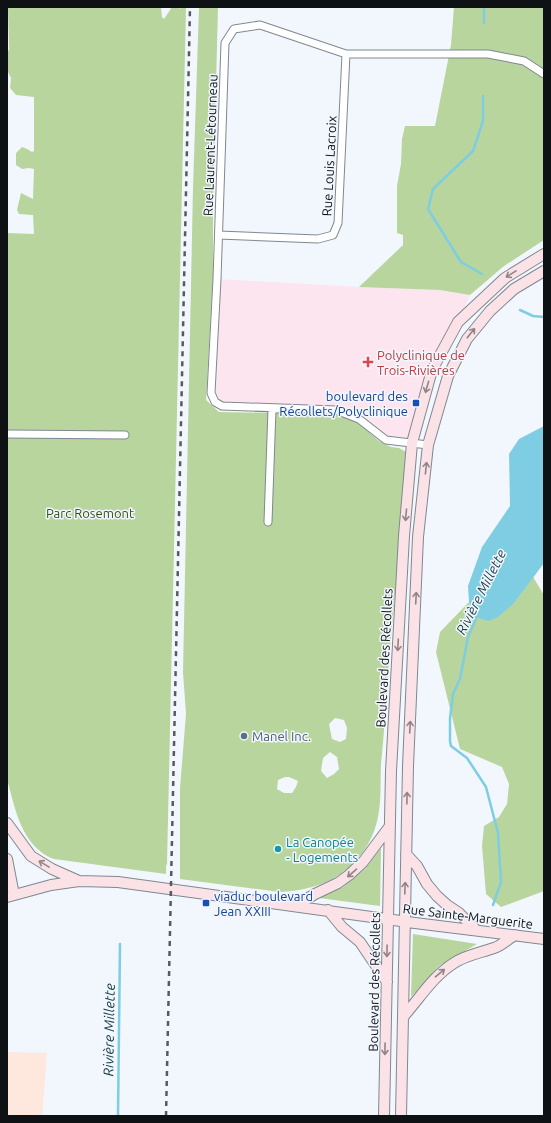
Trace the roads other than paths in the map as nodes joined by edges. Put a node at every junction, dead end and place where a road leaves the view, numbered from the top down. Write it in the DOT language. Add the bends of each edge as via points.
graph roads {
  1 [pos="346,54"];
  2 [pos="544,74"];
  3 [pos="218,235"];
  4 [pos="544,254"];
  5 [pos="544,271"];
  6 [pos="272,409"];
  7 [pos="7,434"];
  8 [pos="125,435"];
  9 [pos="412,443"];
  10 [pos="428,445"];
  11 [pos="268,522"];
  12 [pos="7,824"];
  13 [pos="390,826"];
  14 [pos="406,854"];
  15 [pos="7,859"];
  16 [pos="79,881"];
  17 [pos="11,896"];
  18 [pos="295,906"];
  19 [pos="328,910"];
  20 [pos="388,919"];
  21 [pos="404,921"];
  22 [pos="476,930"];
  23 [pos="515,935"];
  24 [pos="544,939"];
  25 [pos="387,982"];
  26 [pos="403,1016"];
  27 [pos="384,1116"];
  28 [pos="401,1116"];
  1 -- 2 [label="street, Rue Laurent-Létourneau" via="488,54 524,61"];
  1 -- 3 [label="street, Rue Louis Lacroix" via="338,223 332,235 318,239"];
  1 -- 3 [label="street, Rue Laurent-Létourneau" via="260,26 234,29 225,43"];
  3 -- 6 [label="street, Rue Laurent-Létourneau" via="210,393 215,402 222,406"];
  4 -- 9 [label="main road, Boulevard des Récollets, one-way" via="505,278 458,322 432,370"];
  10 -- 5 [label="main road, one-way" via="448,376 467,339 490,311 514,289"];
  6 -- 9 [label="street, Rue Laurent-Létourneau" via="336,410 359,419 386,440"];
  6 -- 11 [label="street"];
  7 -- 8 [label="street"];
  9 -- 10 [label="street"];
  9 -- 13 [label="main road, Boulevard des Récollets, one-way" via="404,536"];
  14 -- 10 [label="main road, one-way" via="418,537"];
  16 -- 12 [label="main road, one-way" via="31,856"];
  13 -- 18 [label="main road, one-way" via="366,859 349,876"];
  13 -- 20 [label="main road, Boulevard des Récollets"];
  21 -- 14 [label="main road, one-way"];
  14 -- 22 [label="main road" via="437,896"];
  15 -- 17 [label="main road"];
  16 -- 17 [label="main road, Rue Sainte-Marguerite" via="51,885"];
  16 -- 18 [label="main road, Rue Sainte-Marguerite" via="137,883"];
  18 -- 19 [label="main road, Rue Sainte-Marguerite"];
  19 -- 20 [label="main road, Rue Sainte-Marguerite"];
  19 -- 25 [label="main road" via="363,946"];
  20 -- 21 [label="main road, Rue Sainte-Marguerite"];
  20 -- 25 [label="main road, Boulevard des Récollets, one-way"];
  21 -- 22 [label="main road, Rue Sainte-Marguerite"];
  21 -- 26 [label="main road"];
  22 -- 23 [label="main road, Rue Sainte-Marguerite"];
  23 -- 24 [label="main road, Rue Sainte-Marguerite"];
  26 -- 23 [label="main road, one-way" via="430,982 444,970 467,956 495,948"];
  25 -- 27 [label="main road, Boulevard des Récollets, one-way"];
  26 -- 28 [label="main road"];
}
